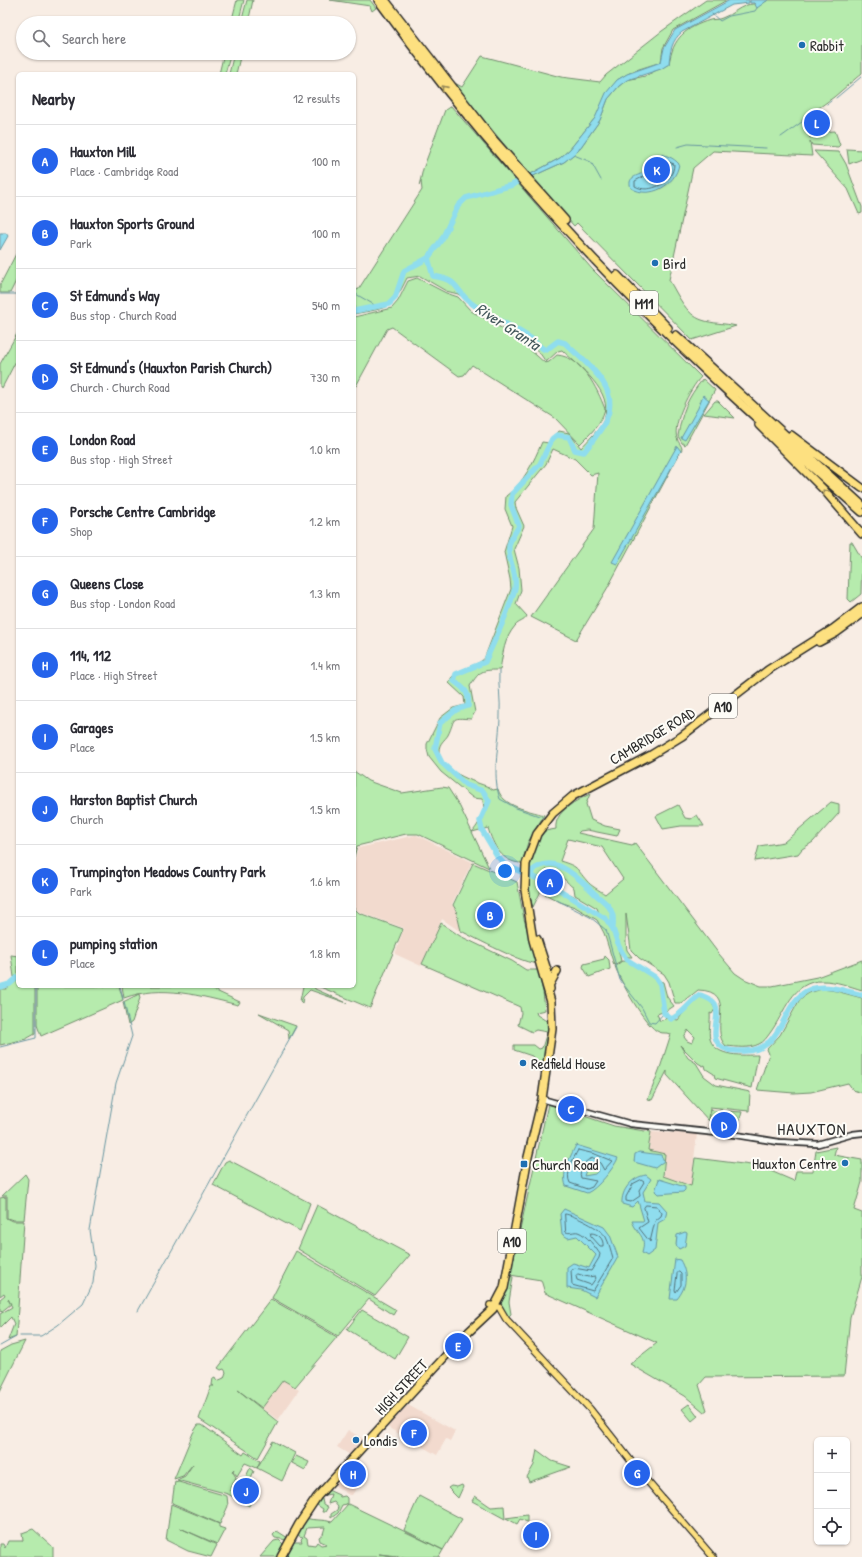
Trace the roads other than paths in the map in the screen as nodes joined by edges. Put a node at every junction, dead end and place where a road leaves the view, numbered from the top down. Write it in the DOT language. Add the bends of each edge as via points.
graph roads {
  1 [pos="378,0"];
  2 [pos="385,0"];
  3 [pos="516,170"];
  4 [pos="531,187"];
  5 [pos="739,401"];
  6 [pos="760,413"];
  7 [pos="862,488"];
  8 [pos="862,505"];
  9 [pos="862,512"];
  10 [pos="862,534"];
  11 [pos="862,607"];
  12 [pos="862,614"];
  13 [pos="809,645"];
  14 [pos="532,932"];
  15 [pos="557,971"];
  16 [pos="550,984"];
  17 [pos="549,993"];
  18 [pos="542,1099"];
  19 [pos="862,1133"];
  20 [pos="493,1306"];
  21 [pos="281,1557"];
  22 [pos="714,1557"];
  3 -- 1 [label="highway, M11, one-way" via="428,67"];
  2 -- 3 [label="highway, M11"];
  3 -- 4 [label="highway, M11"];
  4 -- 5 [label="highway, M11" via="634,300"];
  4 -- 6 [label="highway, M11" via="677,337"];
  5 -- 9 [label="highway, M11"];
  10 -- 5 [label="highway, M11, one-way" via="824,490 746,412"];
  6 -- 7 [label="highway, M11"];
  6 -- 8 [label="highway, M11"];
  11 -- 13 [label="highway, CAMBRIDGE ROAD / A10"];
  12 -- 13 [label="highway, CAMBRIDGE ROAD / A10" via="836,633"];
  13 -- 14 [label="highway, CAMBRIDGE ROAD / A10" via="768,670 682,736 566,801 553,813 541,828 526,864 526,899"];
  14 -- 16 [label="highway, A10" via="541,950"];
  14 -- 17 [label="highway, A10"];
  15 -- 16 [label="highway"];
  16 -- 17 [label="highway, A10"];
  17 -- 18 [label="highway, A10" via="552,1029"];
  18 -- 19 [label="street" via="631,1124 779,1142 818,1144"];
  18 -- 20 [label="highway, A10" via="506,1274"];
  20 -- 21 [label="highway, HIGH STREET / A10" via="317,1497"];
  20 -- 22 [label="main road" via="563,1378"];
}
